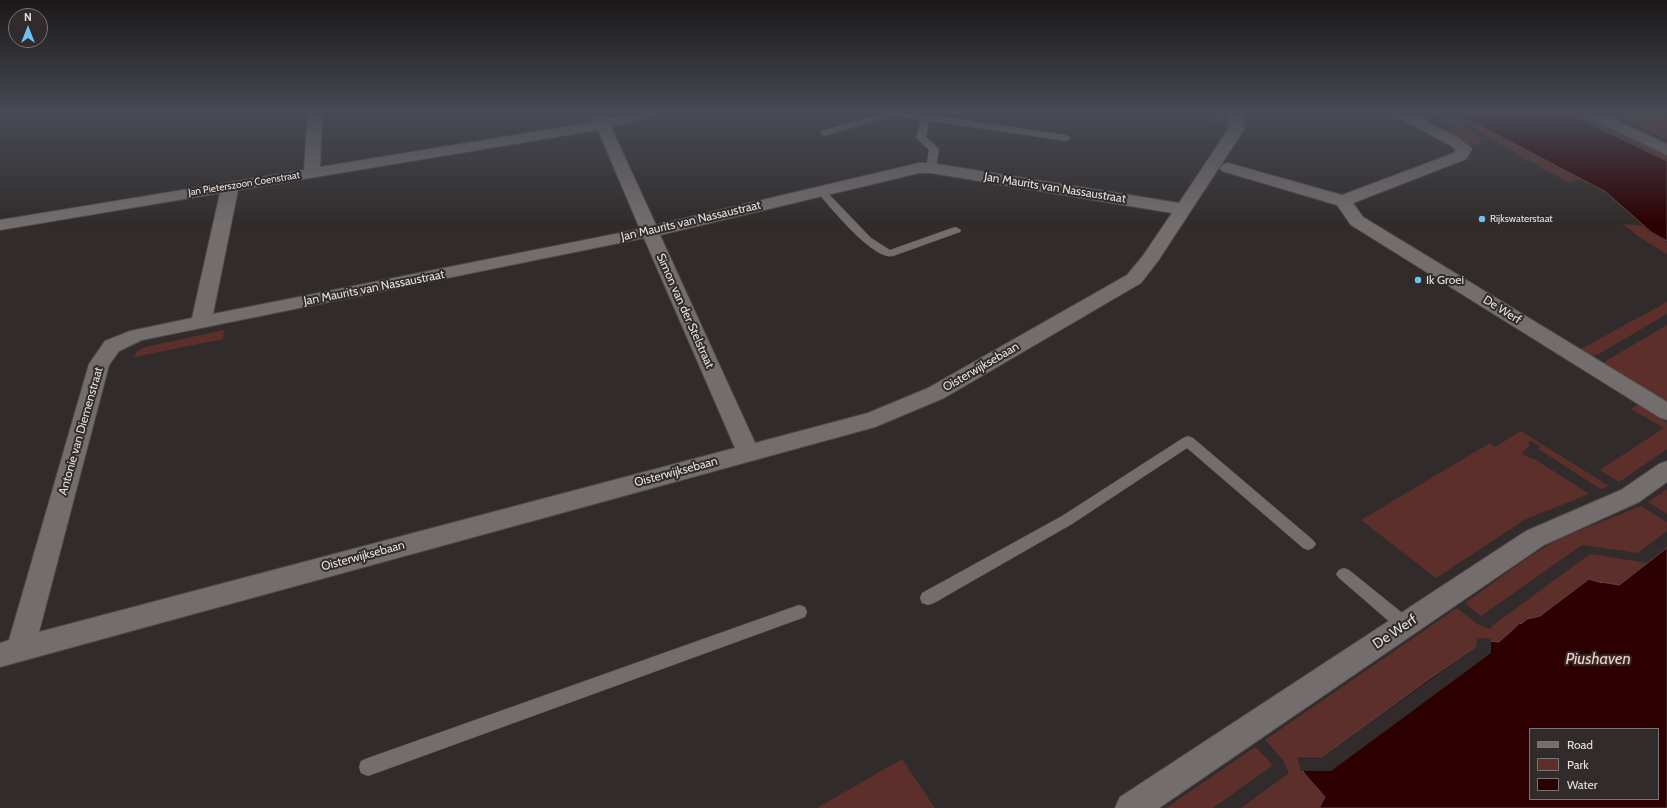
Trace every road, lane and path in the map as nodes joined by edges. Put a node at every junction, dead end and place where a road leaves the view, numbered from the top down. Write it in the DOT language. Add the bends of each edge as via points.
graph roads {
  1 [pos="313,150"];
  2 [pos="434,150"];
  3 [pos="614,150"];
  4 [pos="934,150"];
  5 [pos="1222,150"];
  6 [pos="1464,150"];
  7 [pos="931,168"];
  8 [pos="1228,168"];
  9 [pos="312,173"];
  10 [pos="230,187"];
  11 [pos="821,190"];
  12 [pos="1343,201"];
  13 [pos="1182,209"];
  14 [pos="0,225"];
  15 [pos="956,230"];
  16 [pos="650,232"];
  17 [pos="201,323"];
  18 [pos="1667,412"];
  19 [pos="748,452"];
  20 [pos="1667,470"];
  21 [pos="1308,544"];
  22 [pos="1344,574"];
  23 [pos="928,598"];
  24 [pos="799,612"];
  25 [pos="1404,625"];
  26 [pos="10,652"];
  27 [pos="368,767"];
  28 [pos="1131,808"];
  1 -- 9 [label="street"];
  2 -- 9 [label="street, Jan Pieterszoon Coenstraat"];
  3 -- 16 [label="street, Simon van der Stelstraat"];
  4 -- 7 [label="lane"];
  5 -- 13 [label="street, Oisterwijksebaan"];
  6 -- 12 [label="street" via="1460,156"];
  7 -- 11 [label="street, Jan Maurits van Nassaustraat" via="908,169"];
  7 -- 13 [label="street, Jan Maurits van Nassaustraat"];
  8 -- 12 [label="street"];
  9 -- 10 [label="street, Jan Pieterszoon Coenstraat"];
  10 -- 14 [label="street, Jan Pieterszoon Coenstraat"];
  10 -- 17 [label="street"];
  11 -- 15 [label="lane" via="867,240 889,254"];
  11 -- 16 [label="street, Jan Maurits van Nassaustraat"];
  12 -- 18 [label="street, De Werf" via="1357,221"];
  13 -- 19 [label="street, Oisterwijksebaan" via="1149,261 1134,279 936,393 875,419"];
  16 -- 17 [label="street, Jan Maurits van Nassaustraat"];
  16 -- 19 [label="street, Simon van der Stelstraat"];
  17 -- 26 [label="street, Antonie van Diemenstraat" via="137,335 112,346 99,364"];
  19 -- 26 [label="street, Oisterwijksebaan"];
  20 -- 25 [label="street, De Werf" via="1630,496 1535,538"];
  21 -- 23 [label="lane" via="1188,441 1068,520"];
  22 -- 25 [label="lane"];
  24 -- 27 [label="lane"];
  25 -- 28 [label="street, De Werf"];
}
